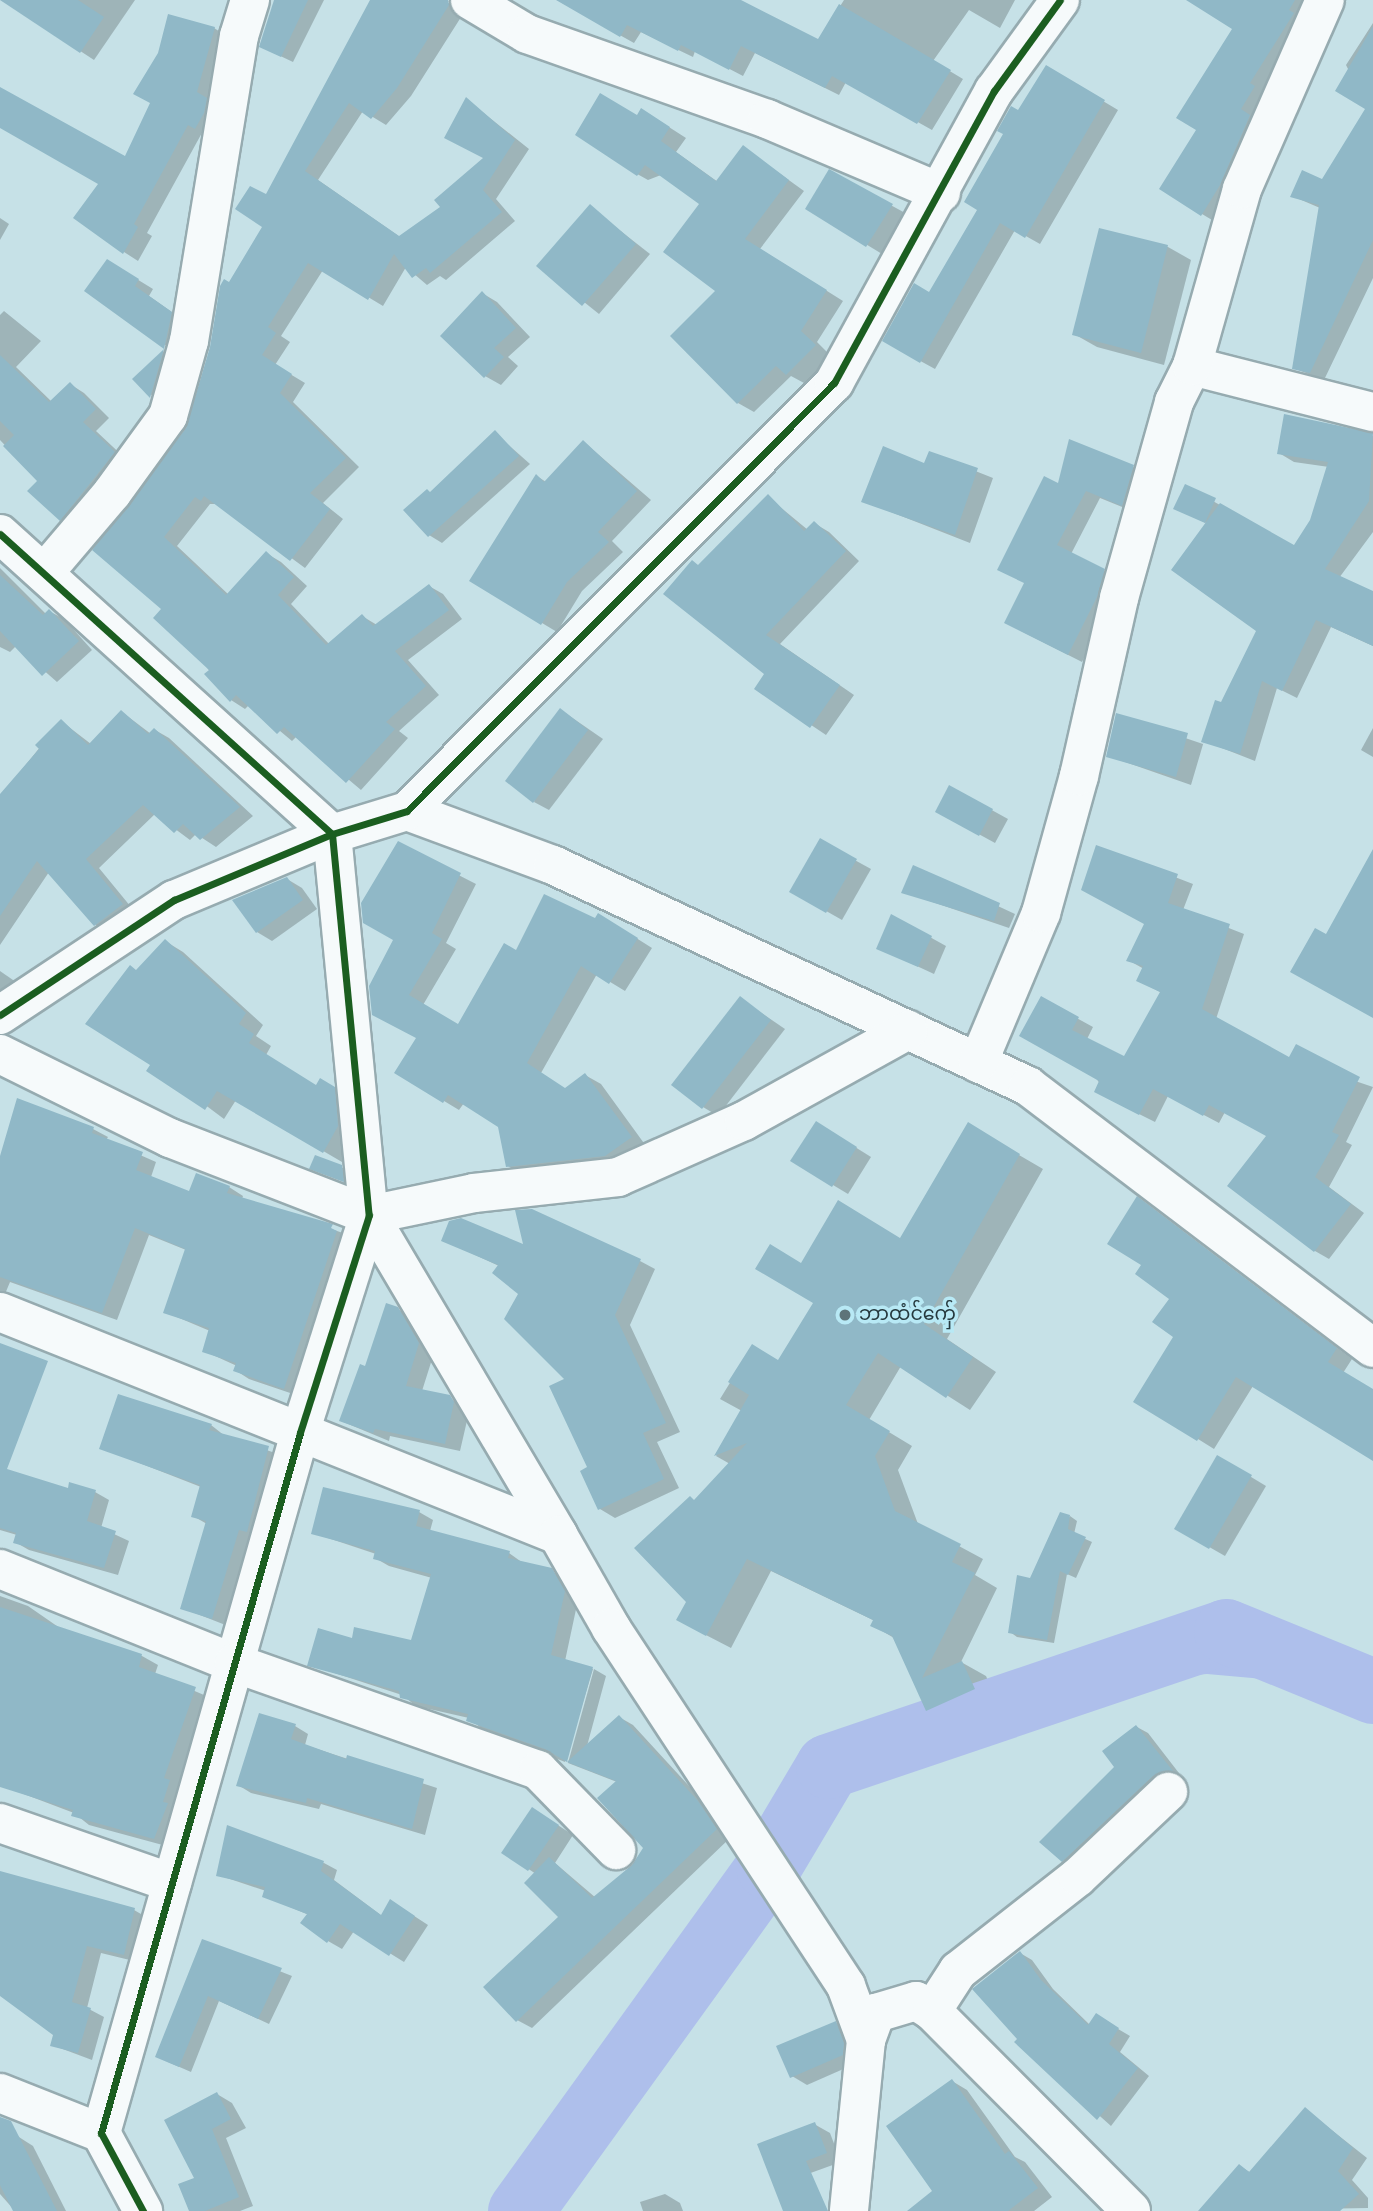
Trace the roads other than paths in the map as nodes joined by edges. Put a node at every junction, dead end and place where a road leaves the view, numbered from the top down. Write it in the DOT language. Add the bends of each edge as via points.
graph roads {
  1 [pos="250,0"];
  2 [pos="470,0"];
  3 [pos="1060,0"];
  4 [pos="1325,0"];
  5 [pos="941,193"];
  6 [pos="1192,366"];
  7 [pos="1373,412"];
  8 [pos="0,534"];
  9 [pos="44,573"];
  10 [pos="407,811"];
  11 [pos="332,834"];
  12 [pos="0,1015"];
  13 [pos="908,1030"];
  14 [pos="0,1054"];
  15 [pos="978,1063"];
  16 [pos="369,1215"];
  17 [pos="0,1311"];
  18 [pos="1373,1348"];
  19 [pos="300,1433"];
  20 [pos="558,1535"];
  21 [pos="0,1569"];
  22 [pos="234,1663"];
  23 [pos="1168,1792"];
  24 [pos="0,1822"];
  25 [pos="616,1850"];
  26 [pos="172,1883"];
  27 [pos="932,2011"];
  28 [pos="866,2040"];
  29 [pos="0,2093"];
  30 [pos="101,2133"];
  31 [pos="144,2211"];
  32 [pos="849,2211"];
  33 [pos="1131,2211"];
  1 -- 9 [label="street" via="239,36 189,341 168,416 112,493"];
  2 -- 5 [label="street" via="527,34 767,119"];
  3 -- 5 [label="street" via="994,91"];
  4 -- 6 [label="street" via="1242,190"];
  5 -- 10 [label="street" via="834,383"];
  6 -- 7 [label="street"];
  6 -- 15 [label="street" via="1174,402 1119,598 1079,776 1041,913"];
  8 -- 9 [label="street"];
  9 -- 11 [label="street"];
  10 -- 11 [label="street"];
  10 -- 13 [label="street" via="553,864"];
  11 -- 12 [label="street" via="174,900"];
  11 -- 16 [label="street"];
  13 -- 15 [label="street"];
  13 -- 16 [label="street" via="744,1121 618,1177 474,1193"];
  14 -- 16 [label="street" via="170,1139"];
  15 -- 18 [label="street" via="1028,1086"];
  16 -- 19 [label="street"];
  16 -- 20 [label="street"];
  17 -- 19 [label="street"];
  19 -- 20 [label="street"];
  19 -- 22 [label="street"];
  20 -- 28 [label="street" via="611,1628 846,1986"];
  21 -- 22 [label="street"];
  22 -- 25 [label="street" via="538,1770"];
  22 -- 26 [label="street"];
  23 -- 27 [label="street" via="1078,1877 958,1971"];
  24 -- 26 [label="street"];
  26 -- 30 [label="street"];
  27 -- 28 [label="street" via="916,2001 876,2013"];
  27 -- 33 [label="street"];
  28 -- 32 [label="street"];
  29 -- 30 [label="street"];
  30 -- 31 [label="street"];
}
